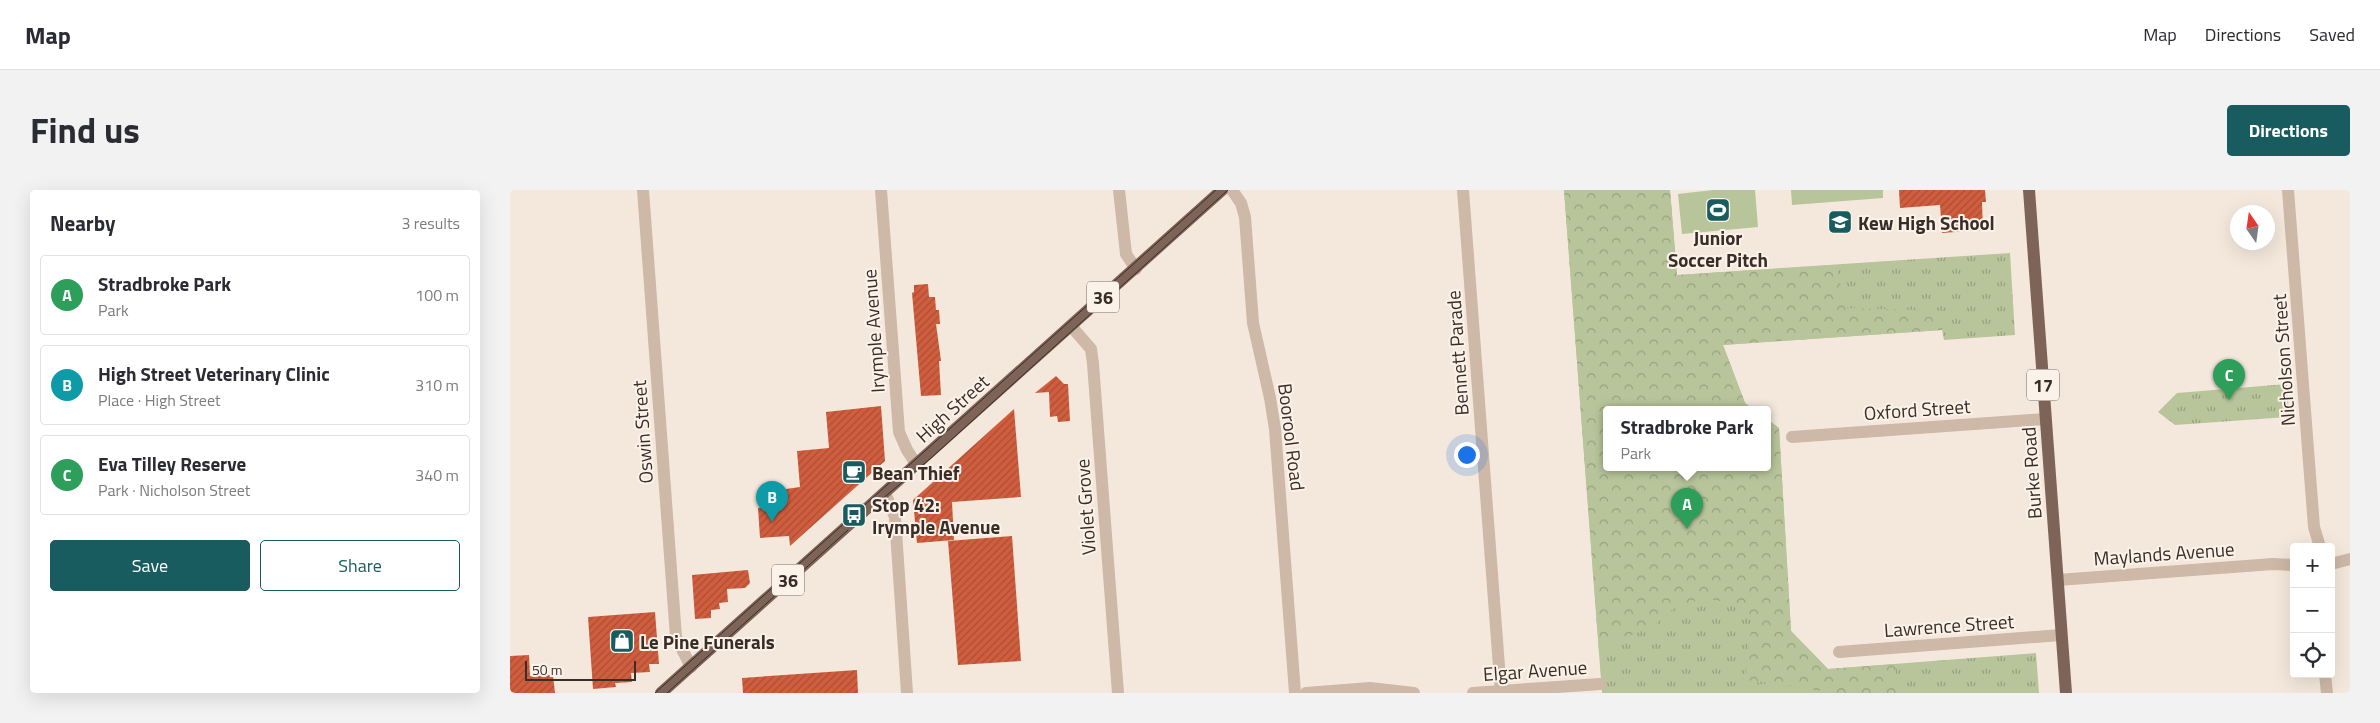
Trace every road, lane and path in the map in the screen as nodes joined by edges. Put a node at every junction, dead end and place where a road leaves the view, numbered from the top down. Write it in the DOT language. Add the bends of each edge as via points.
graph roads {
  1 [pos="642,190"];
  2 [pos="881,190"];
  3 [pos="1119,190"];
  4 [pos="1222,190"];
  5 [pos="1232,190"];
  6 [pos="1463,190"];
  7 [pos="2029,190"];
  8 [pos="2288,190"];
  9 [pos="1136,269"];
  10 [pos="1071,326"];
  11 [pos="2045,419"];
  12 [pos="1792,437"];
  13 [pos="916,464"];
  14 [pos="885,492"];
  15 [pos="2314,527"];
  16 [pos="2312,543"];
  17 [pos="2319,543"];
  18 [pos="2335,556"];
  19 [pos="2350,558"];
  20 [pos="2290,560"];
  21 [pos="2335,563"];
  22 [pos="2273,564"];
  23 [pos="2290,565"];
  24 [pos="2058,580"];
  25 [pos="2061,635"];
  26 [pos="1839,652"];
  27 [pos="691,667"];
  28 [pos="2325,678"];
  29 [pos="1600,684"];
  30 [pos="1501,692"];
  31 [pos="661,693"];
  32 [pos="907,693"];
  33 [pos="1118,693"];
  34 [pos="1295,693"];
  35 [pos="1306,693"];
  36 [pos="1414,693"];
  37 [pos="1473,693"];
  38 [pos="2066,693"];
  39 [pos="2327,693"];
  1 -- 27 [label="street, Oswin Street" via="676,637"];
  2 -- 13 [label="street, Irymple Avenue" via="899,432"];
  3 -- 9 [label="street" via="1126,254"];
  4 -- 9 [label="main road, High Street / 36"];
  5 -- 34 [label="street, Boorool Road" via="1241,203 1245,218 1253,323 1275,429"];
  6 -- 30 [label="street, Bennett Parade"];
  7 -- 11 [label="main road, Burke Road / 17"];
  8 -- 15 [label="street, Nicholson Street"];
  9 -- 10 [label="main road, High Street / 36"];
  10 -- 13 [label="main road, High Street / 36"];
  10 -- 33 [label="street, Violet Grove" via="1090,349 1093,364"];
  11 -- 12 [label="street, Oxford Street"];
  11 -- 24 [label="main road, Burke Road / 17"];
  13 -- 14 [label="main road, High Street / 36"];
  14 -- 27 [label="main road, High Street / 36"];
  14 -- 32 [label="street" via="895,517"];
  15 -- 16 [label="street, Nicholson Street"];
  15 -- 17 [label="street, Nicholson Street"];
  18 -- 19 [label="street"];
  19 -- 21 [label="street"];
  20 -- 22 [label="street, Maylands Avenue"];
  22 -- 23 [label="street, Maylands Avenue"];
  22 -- 24 [label="street, Maylands Avenue"];
  24 -- 25 [label="main road, Burke Road / 17"];
  25 -- 26 [label="street, Lawrence Street"];
  25 -- 38 [label="main road, Burke Road / 17"];
  27 -- 31 [label="main road, High Street / 36"];
  28 -- 39 [label="street"];
  29 -- 30 [label="street, Elgar Avenue"];
  30 -- 37 [label="street, Elgar Avenue"];
  35 -- 36 [label="street" via="1370,688"];
}
